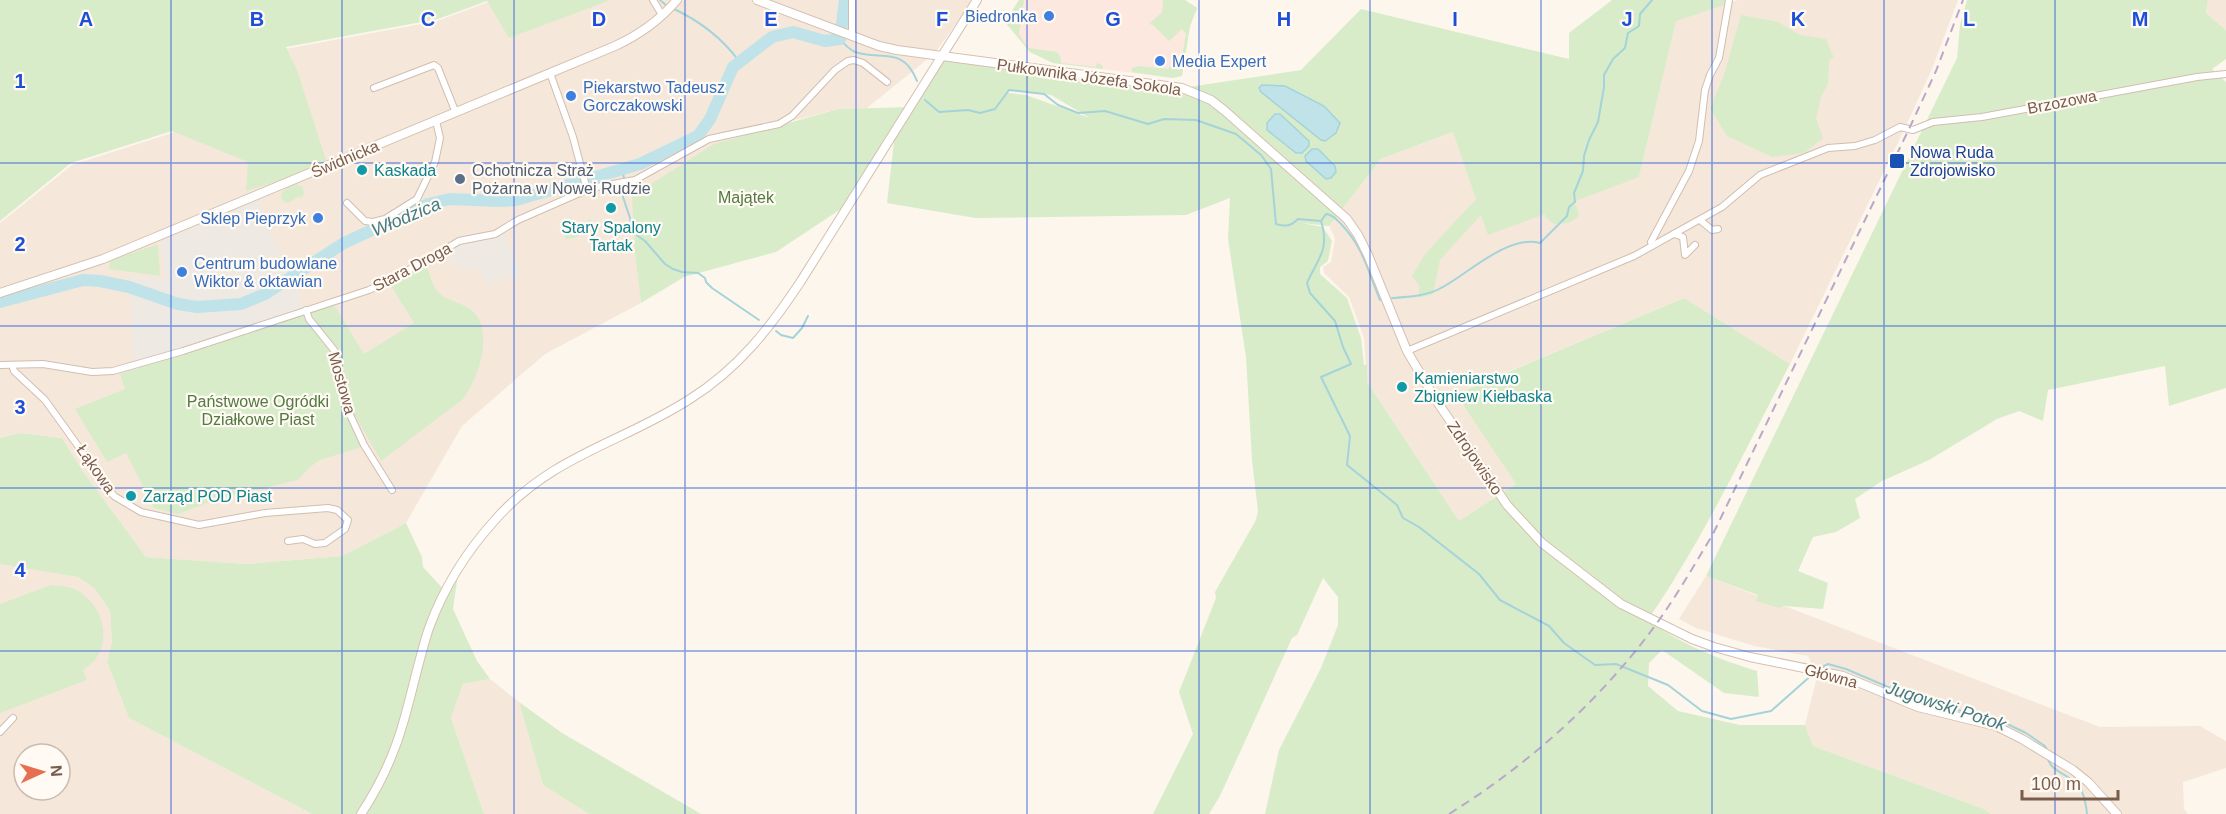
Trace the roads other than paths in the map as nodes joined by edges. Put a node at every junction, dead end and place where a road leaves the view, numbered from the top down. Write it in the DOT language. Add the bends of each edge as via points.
graph roads {
  1 [pos="653,0"];
  2 [pos="757,0"];
  3 [pos="852,0"];
  4 [pos="977,0"];
  5 [pos="1729,0"];
  6 [pos="670,7"];
  7 [pos="849,34"];
  8 [pos="943,56"];
  9 [pos="550,73"];
  10 [pos="2226,74"];
  11 [pos="887,82"];
  12 [pos="374,88"];
  13 [pos="456,113"];
  14 [pos="436,121"];
  15 [pos="586,188"];
  16 [pos="347,202"];
  17 [pos="1700,220"];
  18 [pos="1718,229"];
  19 [pos="1674,234"];
  20 [pos="1652,245"];
  21 [pos="1695,245"];
  22 [pos="0,293"];
  23 [pos="306,310"];
  24 [pos="1407,351"];
  25 [pos="0,365"];
  26 [pos="12,365"];
  27 [pos="392,490"];
  28 [pos="288,541"];
  29 [pos="1692,639"];
  30 [pos="13,718"];
  31 [pos="0,732"];
  32 [pos="361,814"];
  33 [pos="2117,814"];
  1 -- 6 [label="street"];
  2 -- 7 [label="street, Pułkownika Józefa Sokola"];
  3 -- 7 [label="street"];
  4 -- 8 [label="street"];
  5 -- 20 [label="street" via="1719,58 1705,90 1699,141 1689,171"];
  6 -- 9 [label="street, Świdnicka" via="629,40"];
  7 -- 8 [label="street, Pułkownika Józefa Sokola" via="879,46"];
  8 -- 24 [label="street, Pułkownika Józefa Sokola" via="1182,88 1211,100 1347,219 1368,255"];
  8 -- 32 [label="street" via="801,281 749,351 689,400 550,472 518,497 476,541 436,611 396,745"];
  9 -- 13 [label="street, Świdnicka"];
  9 -- 15 [label="street"];
  10 -- 17 [label="street, Brzozowa" via="1934,122 1913,130 1900,127 1875,140 1828,148 1760,175"];
  11 -- 15 [label="street, Stara Droga" via="863,63 848,61 779,124 709,139 626,183"];
  12 -- 13 [label="street" via="434,65"];
  13 -- 14 [label="street, Świdnicka"];
  14 -- 16 [label="street" via="440,138 435,162 417,199 373,222 365,221"];
  14 -- 22 [label="street, Świdnicka" via="103,260"];
  15 -- 23 [label="street, Stara Droga" via="495,234 459,241 369,290"];
  17 -- 18 [label="street" via="1712,230"];
  17 -- 19 [label="street"];
  19 -- 20 [label="street"];
  19 -- 21 [label="street" via="1683,237 1685,255"];
  20 -- 24 [label="street" via="1621,263"];
  23 -- 26 [label="street, Stara Droga" via="114,371"];
  23 -- 27 [label="street, Mostowa" via="334,350 346,406"];
  24 -- 29 [label="street, Zdrojowisko" via="1507,505 1535,537 1621,604"];
  25 -- 26 [label="street, Stara Droga"];
  26 -- 28 [label="street, Łąkowa" via="14,372 52,409 114,496 135,509 194,524 323,508 337,510 348,520 345,529 325,543"];
  29 -- 33 [label="street, Główna" via="1750,657 1823,672 1926,710 1996,726 2048,754 2085,780"];
  30 -- 31 [label="street"];
}
